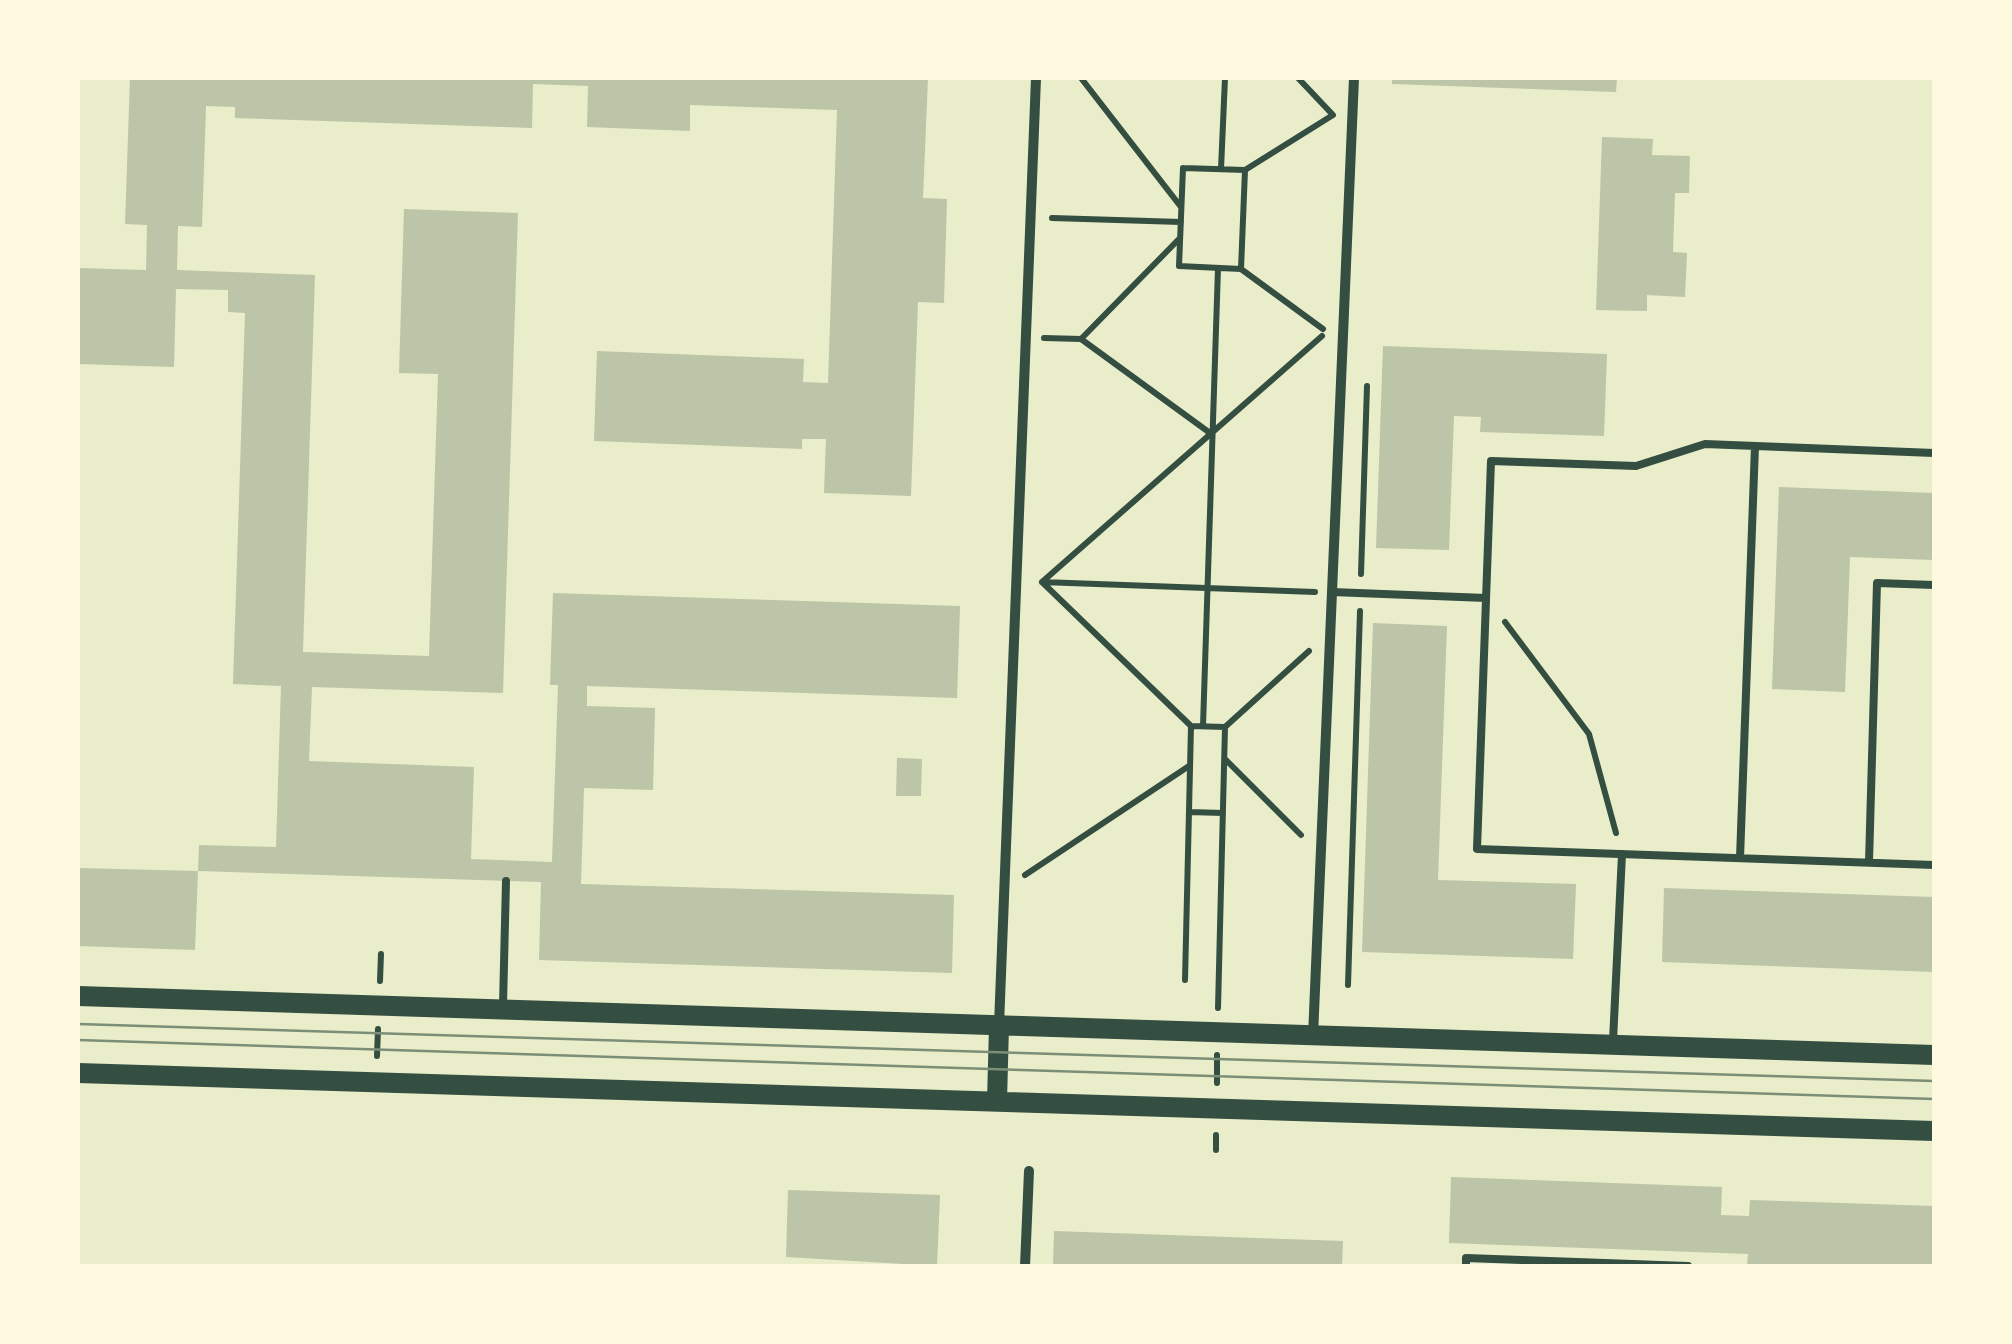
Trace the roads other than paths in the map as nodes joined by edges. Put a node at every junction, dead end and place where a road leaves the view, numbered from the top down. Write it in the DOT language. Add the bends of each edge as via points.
graph roads {
  1 [pos="1036,78"];
  2 [pos="1354,78"];
  3 [pos="1754,446"];
  4 [pos="1934,453"];
  5 [pos="1934,585"];
  6 [pos="1332,592"];
  7 [pos="1486,598"];
  8 [pos="1622,854"];
  9 [pos="1740,858"];
  10 [pos="1869,862"];
  11 [pos="1934,864"];
  12 [pos="506,881"];
  13 [pos="78,996"];
  14 [pos="503,1010"];
  15 [pos="999,1026"];
  16 [pos="1314,1036"];
  17 [pos="1613,1045"];
  18 [pos="1934,1056"];
  19 [pos="78,1073"];
  20 [pos="997,1102"];
  21 [pos="1934,1131"];
  22 [pos="1029,1171"];
  23 [pos="1025,1266"];
  24 [pos="1466,1266"];
  25 [pos="1688,1266"];
  1 -- 15 [label="street"];
  2 -- 6 [label="street"];
  3 -- 4 [label="lane"];
  3 -- 7 [label="lane" via="1705,444 1636,466 1491,460"];
  3 -- 9 [label="lane"];
  5 -- 10 [label="lane" via="1877,584"];
  6 -- 7 [label="lane"];
  6 -- 16 [label="street"];
  7 -- 8 [label="lane" via="1478,848"];
  8 -- 9 [label="lane"];
  8 -- 17 [label="lane"];
  9 -- 10 [label="lane"];
  10 -- 11 [label="lane"];
  12 -- 14 [label="lane"];
  13 -- 14 [label="main road"];
  14 -- 15 [label="main road"];
  15 -- 16 [label="main road"];
  15 -- 20 [label="main road"];
  16 -- 17 [label="main road"];
  17 -- 18 [label="main road"];
  19 -- 20 [label="main road"];
  20 -- 21 [label="main road"];
  22 -- 23 [label="street"];
  24 -- 25 [label="lane" via="1466,1258"];
}
